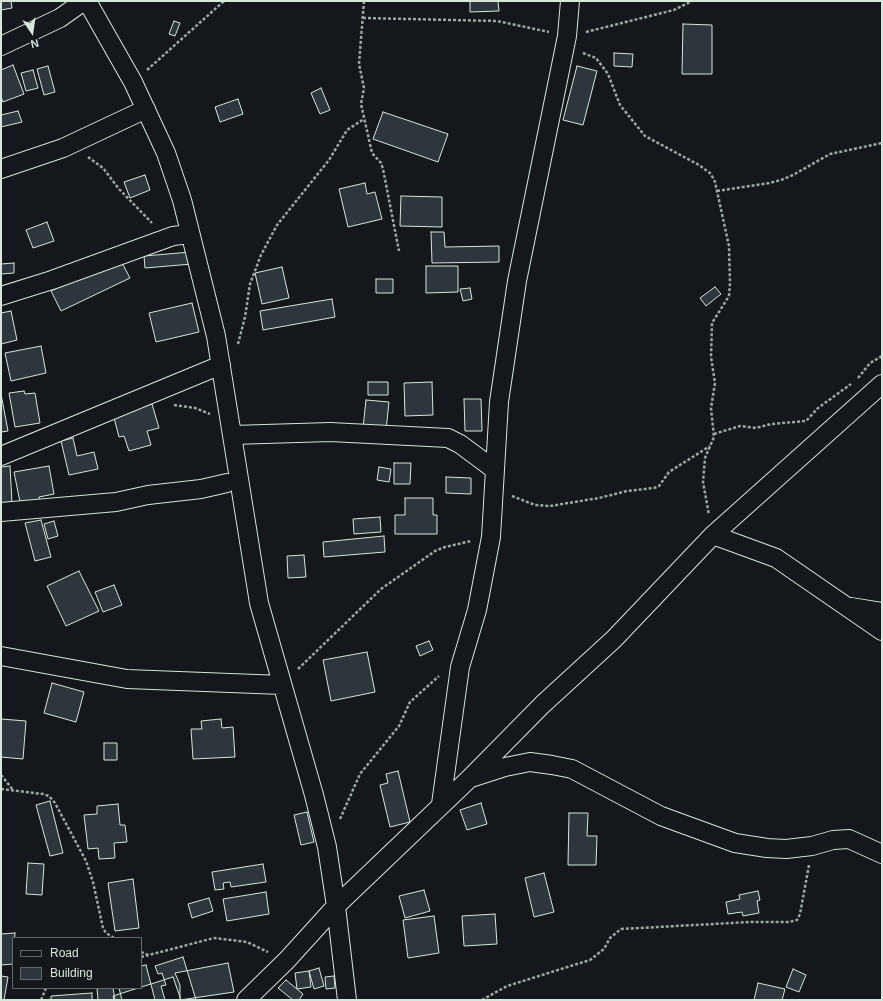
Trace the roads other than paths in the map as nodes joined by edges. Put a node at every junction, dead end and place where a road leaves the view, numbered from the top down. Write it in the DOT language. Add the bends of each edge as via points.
graph roads {
  1 [pos="570,1"];
  2 [pos="89,3"];
  3 [pos="1,46"];
  4 [pos="146,109"];
  5 [pos="1,169"];
  6 [pos="181,235"];
  7 [pos="1,296"];
  8 [pos="220,366"];
  9 [pos="882,384"];
  10 [pos="232,435"];
  11 [pos="1,456"];
  12 [pos="495,470"];
  13 [pos="227,483"];
  14 [pos="1,512"];
  15 [pos="713,535"];
  16 [pos="847,606"];
  17 [pos="882,612"];
  18 [pos="882,631"];
  19 [pos="1,656"];
  20 [pos="282,684"];
  21 [pos="469,779"];
  22 [pos="440,804"];
  23 [pos="882,854"];
  24 [pos="336,906"];
  25 [pos="246,1000"];
  26 [pos="347,1000"];
  1 -- 12 [label="street" via="566,41 517,281 499,402"];
  2 -- 3 [label="street"];
  2 -- 4 [label="street"];
  4 -- 5 [label="street" via="63,148"];
  4 -- 6 [label="street" via="166,153 182,200"];
  6 -- 7 [label="street"];
  6 -- 8 [label="street" via="216,336"];
  8 -- 10 [label="street"];
  8 -- 11 [label="street"];
  9 -- 15 [label="street"];
  10 -- 12 [label="street" via="330,432 448,438"];
  10 -- 20 [label="street" via="259,603"];
  12 -- 22 [label="street" via="491,537 477,610 460,667"];
  13 -- 14 [label="street" via="116,502"];
  15 -- 16 [label="street" via="776,558"];
  15 -- 21 [label="street" via="614,639 543,704"];
  16 -- 17 [label="street"];
  16 -- 18 [label="street"];
  19 -- 20 [label="street" via="127,679"];
  20 -- 24 [label="street" via="320,817"];
  21 -- 22 [label="street"];
  21 -- 23 [label="street" via="530,762 552,765 572,769 660,816 735,843 786,849 849,839"];
  22 -- 24 [label="street"];
  24 -- 25 [label="street"];
  24 -- 26 [label="street"];
}
